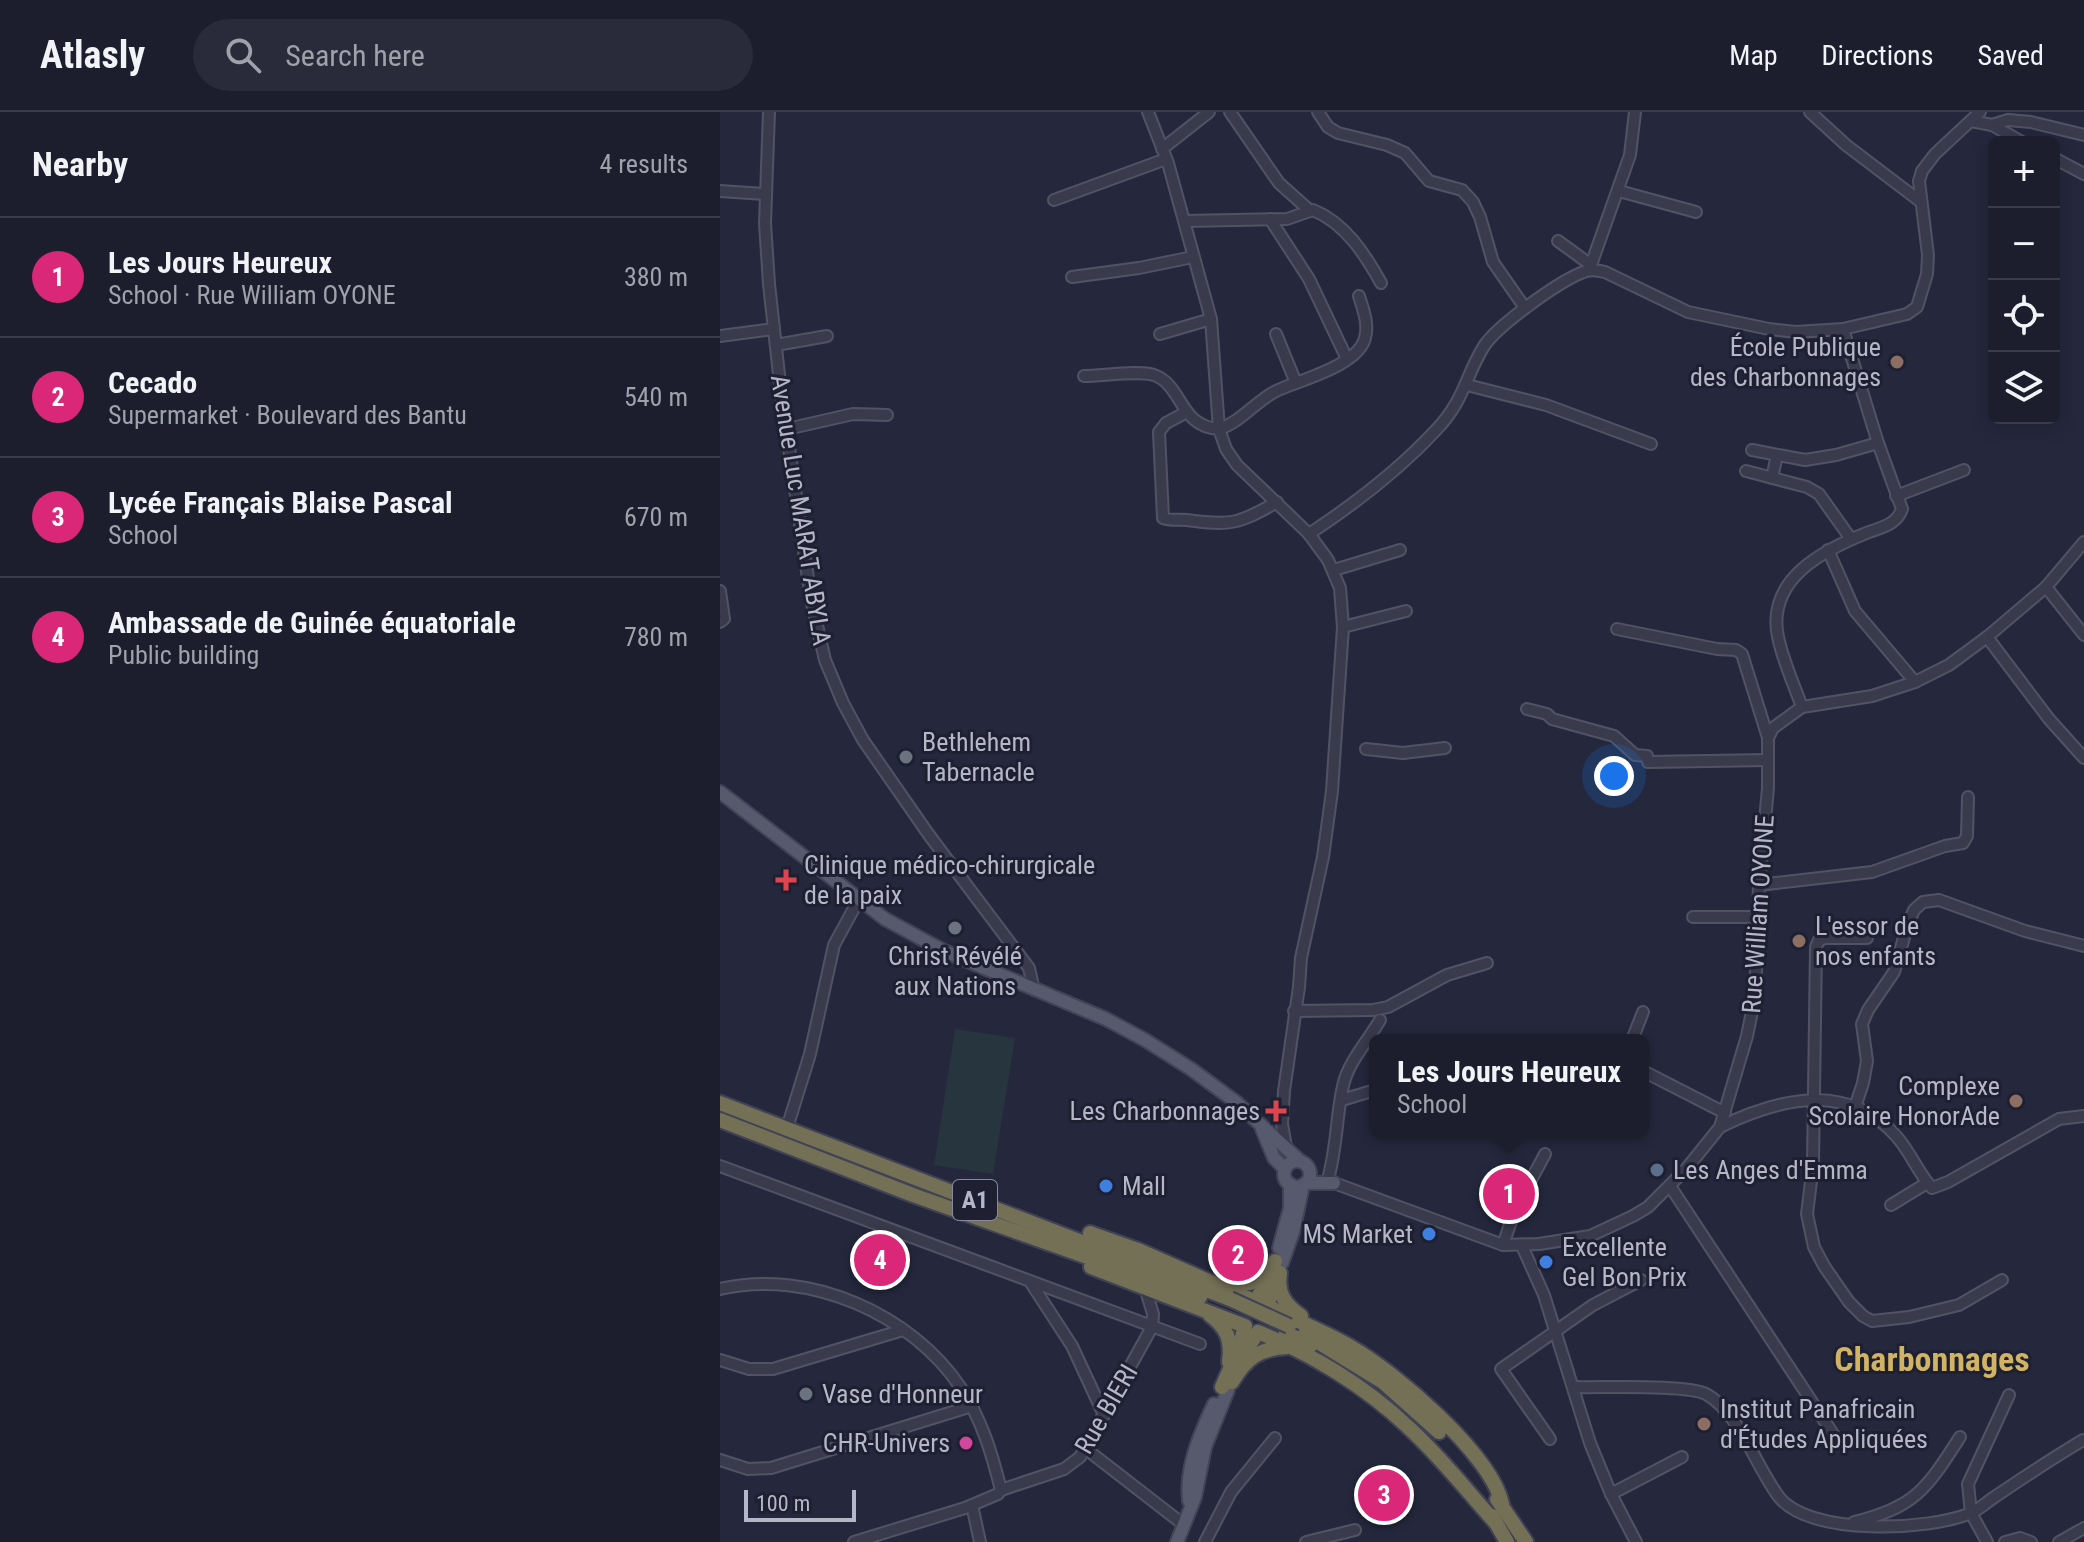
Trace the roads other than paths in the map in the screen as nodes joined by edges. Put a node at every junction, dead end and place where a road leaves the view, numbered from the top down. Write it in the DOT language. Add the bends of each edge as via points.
graph roads {
  1 [pos="769,112"];
  2 [pos="1148,112"];
  3 [pos="1209,112"];
  4 [pos="1230,112"];
  5 [pos="1318,112"];
  6 [pos="1635,112"];
  7 [pos="1810,112"];
  8 [pos="1980,112"];
  9 [pos="1971,121"];
  10 [pos="1992,125"];
  11 [pos="2084,135"];
  12 [pos="2011,136"];
  13 [pos="1164,154"];
  14 [pos="2060,161"];
  15 [pos="2084,174"];
  16 [pos="720,191"];
  17 [pos="1619,191"];
  18 [pos="765,194"];
  19 [pos="1054,200"];
  20 [pos="1921,202"];
  21 [pos="1308,209"];
  22 [pos="1696,212"];
  23 [pos="1270,219"];
  24 [pos="1185,221"];
  25 [pos="1558,241"];
  26 [pos="1193,257"];
  27 [pos="1592,267"];
  28 [pos="1072,277"];
  29 [pos="1381,283"];
  30 [pos="1359,296"];
  31 [pos="1525,308"];
  32 [pos="1211,319"];
  33 [pos="774,329"];
  34 [pos="1843,329"];
  35 [pos="1160,334"];
  36 [pos="1276,334"];
  37 [pos="720,336"];
  38 [pos="827,336"];
  39 [pos="776,345"];
  40 [pos="1347,359"];
  41 [pos="1084,376"];
  42 [pos="1296,383"];
  43 [pos="1467,385"];
  44 [pos="1185,413"];
  45 [pos="887,415"];
  46 [pos="787,429"];
  47 [pos="1219,429"];
  48 [pos="1878,443"];
  49 [pos="1651,444"];
  50 [pos="1752,450"];
  51 [pos="1777,455"];
  52 [pos="1964,470"];
  53 [pos="1746,471"];
  54 [pos="1772,478"];
  55 [pos="1896,496"];
  56 [pos="1277,502"];
  57 [pos="1309,534"];
  58 [pos="1851,539"];
  59 [pos="2084,542"];
  60 [pos="1400,550"];
  61 [pos="1828,550"];
  62 [pos="1334,570"];
  63 [pos="2046,587"];
  64 [pos="720,591"];
  65 [pos="1406,611"];
  66 [pos="720,622"];
  67 [pos="1343,627"];
  68 [pos="1617,629"];
  69 [pos="2084,635"];
  70 [pos="1987,637"];
  71 [pos="1915,682"];
  72 [pos="1802,707"];
  73 [pos="1527,709"];
  74 [pos="1768,738"];
  75 [pos="1445,748"];
  76 [pos="1366,749"];
  77 [pos="2084,758"];
  78 [pos="1768,760"];
  79 [pos="720,792"];
  80 [pos="1968,797"];
  81 [pos="1759,885"];
  82 [pos="859,899"];
  83 [pos="1693,917"];
  84 [pos="1759,917"];
  85 [pos="1867,938"];
  86 [pos="2084,946"];
  87 [pos="1487,963"];
  88 [pos="1034,990"];
  89 [pos="1294,1011"];
  90 [pos="1643,1012"];
  91 [pos="1380,1020"];
  92 [pos="1371,1034"];
  93 [pos="1634,1034"];
  94 [pos="1369,1038"];
  95 [pos="1649,1074"];
  96 [pos="1369,1092"];
  97 [pos="1342,1100"];
  98 [pos="1815,1100"];
  99 [pos="720,1103"];
  100 [pos="1855,1107"];
  101 [pos="1725,1113"];
  102 [pos="2084,1116"];
  103 [pos="720,1120"];
  104 [pos="1720,1127"];
  105 [pos="787,1128"];
  106 [pos="1262,1129"];
  107 [pos="1286,1147"];
  108 [pos="1545,1154"];
  109 [pos="720,1166"];
  110 [pos="1305,1166"];
  111 [pos="1285,1169"];
  112 [pos="918,1178"];
  113 [pos="1331,1181"];
  114 [pos="1927,1183"];
  115 [pos="1300,1184"];
  116 [pos="1670,1186"];
  117 [pos="913,1195"];
  118 [pos="1891,1205"];
  119 [pos="1503,1245"];
  120 [pos="1522,1246"];
  121 [pos="1279,1262"];
  122 [pos="1207,1280"];
  123 [pos="1641,1280"];
  124 [pos="2002,1280"];
  125 [pos="1031,1283"];
  126 [pos="1145,1287"];
  127 [pos="720,1289"];
  128 [pos="1228,1303"];
  129 [pos="1262,1304"];
  130 [pos="1200,1307"];
  131 [pos="1152,1327"];
  132 [pos="1252,1329"];
  133 [pos="903,1330"];
  134 [pos="1556,1330"];
  135 [pos="1288,1335"];
  136 [pos="1331,1336"];
  137 [pos="1200,1344"];
  138 [pos="720,1360"];
  139 [pos="1573,1387"];
  140 [pos="1225,1388"];
  141 [pos="2009,1395"];
  142 [pos="972,1406"];
  143 [pos="1104,1415"];
  144 [pos="1960,1437"];
  145 [pos="1275,1438"];
  146 [pos="1550,1439"];
  147 [pos="2083,1440"];
  148 [pos="1839,1443"];
  149 [pos="1086,1449"];
  150 [pos="1682,1457"];
  151 [pos="720,1460"];
  152 [pos="1001,1490"];
  153 [pos="1611,1494"];
  154 [pos="1502,1504"];
  155 [pos="972,1505"];
  156 [pos="1971,1513"];
  157 [pos="1846,1524"];
  158 [pos="1184,1525"];
  159 [pos="2084,1528"];
  160 [pos="1355,1530"];
  161 [pos="854,1542"];
  162 [pos="980,1542"];
  163 [pos="1177,1542"];
  164 [pos="1205,1542"];
  165 [pos="1306,1542"];
  166 [pos="1507,1542"];
  167 [pos="1526,1542"];
  168 [pos="1636,1542"];
  169 [pos="1987,1542"];
  170 [pos="2005,1542"];
  171 [pos="2031,1542"];
  172 [pos="2059,1542"];
  1 -- 18 [label="street, Avenue Luc MARAT ABYLA"];
  2 -- 13 [label="street"];
  3 -- 13 [label="street"];
  4 -- 21 [label="street" via="1279,183"];
  5 -- 31 [label="street" via="1338,133 1405,153 1429,181 1462,190 1480,217 1493,262"];
  6 -- 17 [label="street"];
  7 -- 20 [label="street"];
  8 -- 9 [label="street"];
  9 -- 10 [label="street"];
  9 -- 20 [label="street" via="1926,163 1919,181"];
  10 -- 11 [label="street" via="2031,122"];
  10 -- 12 [label="street"];
  13 -- 19 [label="street"];
  13 -- 24 [label="street"];
  14 -- 15 [label="street"];
  16 -- 18 [label="street"];
  17 -- 22 [label="street"];
  17 -- 27 [label="street"];
  18 -- 33 [label="street, Avenue Luc MARAT ABYLA"];
  20 -- 34 [label="street" via="1927,265 1917,307"];
  21 -- 23 [label="street" via="1287,219"];
  21 -- 29 [label="street" via="1339,226"];
  23 -- 24 [label="street"];
  23 -- 40 [label="street" via="1309,279"];
  24 -- 26 [label="street"];
  25 -- 27 [label="street"];
  26 -- 28 [label="street"];
  26 -- 32 [label="street"];
  27 -- 31 [label="street"];
  27 -- 34 [label="street" via="1702,316 1796,332"];
  30 -- 40 [label="street" via="1367,324 1365,340"];
  31 -- 43 [label="street" via="1492,335"];
  32 -- 35 [label="street"];
  32 -- 47 [label="street"];
  33 -- 37 [label="street"];
  33 -- 39 [label="street, Avenue Luc MARAT ABYLA"];
  34 -- 48 [label="street"];
  36 -- 42 [label="street"];
  38 -- 39 [label="street"];
  39 -- 46 [label="street, Avenue Luc MARAT ABYLA"];
  40 -- 42 [label="street"];
  41 -- 44 [label="street" via="1152,374 1166,383"];
  42 -- 47 [label="street"];
  43 -- 49 [label="street" via="1546,405"];
  43 -- 57 [label="street" via="1452,413 1402,466"];
  44 -- 47 [label="street" via="1203,426"];
  44 -- 56 [label="street" via="1159,432 1163,518 1219,525 1246,519"];
  45 -- 46 [label="street" via="853,414"];
  46 -- 88 [label="street, Avenue Luc MARAT ABYLA" via="811,599 832,680 888,778 1029,968"];
  47 -- 56 [label="street" via="1237,465"];
  48 -- 51 [label="street" via="1805,460"];
  48 -- 55 [label="street"];
  50 -- 51 [label="street"];
  51 -- 54 [label="street"];
  52 -- 55 [label="street"];
  53 -- 54 [label="street"];
  54 -- 58 [label="street" via="1819,494"];
  55 -- 58 [label="street" via="1902,509 1895,522"];
  56 -- 57 [label="street"];
  57 -- 62 [label="street"];
  58 -- 61 [label="street"];
  59 -- 63 [label="street"];
  60 -- 62 [label="street"];
  61 -- 71 [label="street" via="1855,611"];
  61 -- 72 [label="street" via="1794,576 1776,613 1780,643"];
  62 -- 67 [label="street"];
  63 -- 69 [label="street"];
  63 -- 70 [label="street"];
  64 -- 66 [label="street" via="725,613"];
  65 -- 67 [label="street"];
  67 -- 89 [label="street" via="1332,791"];
  68 -- 74 [label="street, Rue William OYONE" via="1742,654"];
  70 -- 71 [label="street"];
  70 -- 77 [label="street"];
  71 -- 72 [label="street" via="1860,699"];
  72 -- 74 [label="street" via="1780,721"];
  73 -- 78 [label="street" via="1614,736 1635,755 1647,756 1648,762"];
  74 -- 78 [label="street, Rue William OYONE"];
  75 -- 76 [label="street" via="1403,753"];
  78 -- 81 [label="street, Rue William OYONE"];
  79 -- 82 [label="main road"];
  80 -- 81 [label="street" via="1963,843 1872,872"];
  81 -- 84 [label="street, Rue William OYONE"];
  82 -- 88 [label="main road" via="923,942"];
  82 -- 105 [label="street" via="834,945"];
  83 -- 84 [label="street"];
  84 -- 101 [label="street, Rue William OYONE" via="1755,997"];
  85 -- 98 [label="street" via="1825,938 1816,947"];
  86 -- 100 [label="street" via="1939,900 1923,902 1908,924 1894,972 1862,1024 1867,1061"];
  87 -- 89 [label="street" via="1447,975 1388,1007"];
  88 -- 106 [label="main road" via="1106,1019 1176,1058 1236,1102"];
  89 -- 107 [label="street" via="1282,1124"];
  90 -- 93 [label="street"];
  91 -- 92 [label="street"];
  94 -- 97 [label="street" via="1350,1068"];
  95 -- 101 [label="street"];
  96 -- 97 [label="street"];
  97 -- 113 [label="street"];
  98 -- 100 [label="street"];
  98 -- 104 [label="street" via="1772,1105"];
  98 -- 124 [label="street" via="1809,1230 1824,1266 1863,1316 1884,1321 1959,1305"];
  99 -- 105 [label="highway, A1"];
  100 -- 114 [label="street" via="1896,1136"];
  101 -- 104 [label="street, Rue William OYONE"];
  102 -- 114 [label="street" via="2059,1119 1938,1188"];
  103 -- 117 [label="highway, A1"];
  104 -- 116 [label="street, Rue William OYONE"];
  105 -- 112 [label="highway, A1"];
  106 -- 107 [label="main road"];
  106 -- 111 [label="main road" via="1274,1158"];
  107 -- 110 [label="main road"];
  108 -- 119 [label="street"];
  109 -- 125 [label="street"];
  110 -- 111 [label="main road" via="1293,1162"];
  110 -- 113 [label="main road"];
  110 -- 115 [label="main road" via="1310,1177"];
  111 -- 115 [label="main road" via="1285,1177"];
  112 -- 122 [label="highway" via="1138,1250"];
  112 -- 128 [label="highway, A1"];
  113 -- 115 [label="main road"];
  113 -- 119 [label="street, Rue William OYONE"];
  114 -- 118 [label="street"];
  115 -- 121 [label="main road" via="1293,1232"];
  116 -- 120 [label="street, Rue William OYONE" via="1640,1212 1604,1230"];
  116 -- 148 [label="street"];
  117 -- 126 [label="highway"];
  117 -- 128 [label="highway, A1"];
  119 -- 120 [label="street, Rue William OYONE"];
  120 -- 134 [label="street"];
  121 -- 122 [label="highway" via="1244,1286"];
  121 -- 129 [label="highway"];
  121 -- 136 [label="highway" via="1284,1301"];
  122 -- 129 [label="highway"];
  123 -- 134 [label="street"];
  125 -- 131 [label="street"];
  125 -- 143 [label="street" via="1072,1346"];
  126 -- 130 [label="highway"];
  126 -- 131 [label="street"];
  127 -- 133 [label="street" via="750,1285 820,1292 862,1305"];
  128 -- 135 [label="highway"];
  129 -- 132 [label="highway" via="1249,1304 1244,1310 1242,1318"];
  129 -- 132 [label="highway" via="1272,1313 1272,1322 1267,1329"];
  129 -- 136 [label="highway"];
  130 -- 132 [label="highway"];
  130 -- 140 [label="highway" via="1221,1323 1230,1340"];
  131 -- 137 [label="street"];
  131 -- 143 [label="street, Rue BIERI"];
  132 -- 135 [label="highway"];
  132 -- 140 [label="highway"];
  133 -- 138 [label="street" via="773,1369 749,1369"];
  133 -- 142 [label="street" via="940,1361"];
  134 -- 139 [label="street"];
  134 -- 146 [label="street" via="1501,1369"];
  135 -- 140 [label="highway" via="1251,1357"];
  135 -- 154 [label="highway" via="1358,1364 1411,1405"];
  135 -- 166 [label="highway" via="1348,1367 1409,1415 1456,1464"];
  136 -- 154 [label="highway" via="1393,1375 1432,1411 1472,1454"];
  139 -- 153 [label="street"];
  139 -- 157 [label="street" via="1703,1392 1729,1416 1785,1504"];
  140 -- 158 [label="main road" via="1196,1445"];
  141 -- 156 [label="street" via="1968,1484"];
  142 -- 151 [label="street" via="771,1468 748,1469"];
  142 -- 152 [label="street"];
  143 -- 149 [label="street, Rue BIERI"];
  144 -- 157 [label="street" via="1917,1495 1895,1510"];
  145 -- 164 [label="street" via="1231,1492"];
  147 -- 156 [label="street"];
  149 -- 152 [label="street, Rue BIERI" via="1064,1469"];
  149 -- 158 [label="street"];
  150 -- 153 [label="street"];
  152 -- 155 [label="street, Rue BIERI"];
  153 -- 168 [label="street"];
  154 -- 167 [label="highway"];
  155 -- 161 [label="street, Rue BIERI"];
  155 -- 162 [label="street"];
  156 -- 157 [label="street" via="1900,1527"];
  156 -- 169 [label="street"];
  158 -- 163 [label="main road"];
  159 -- 172 [label="street"];
  160 -- 165 [label="street"];
  170 -- 171 [label="street"];
}
